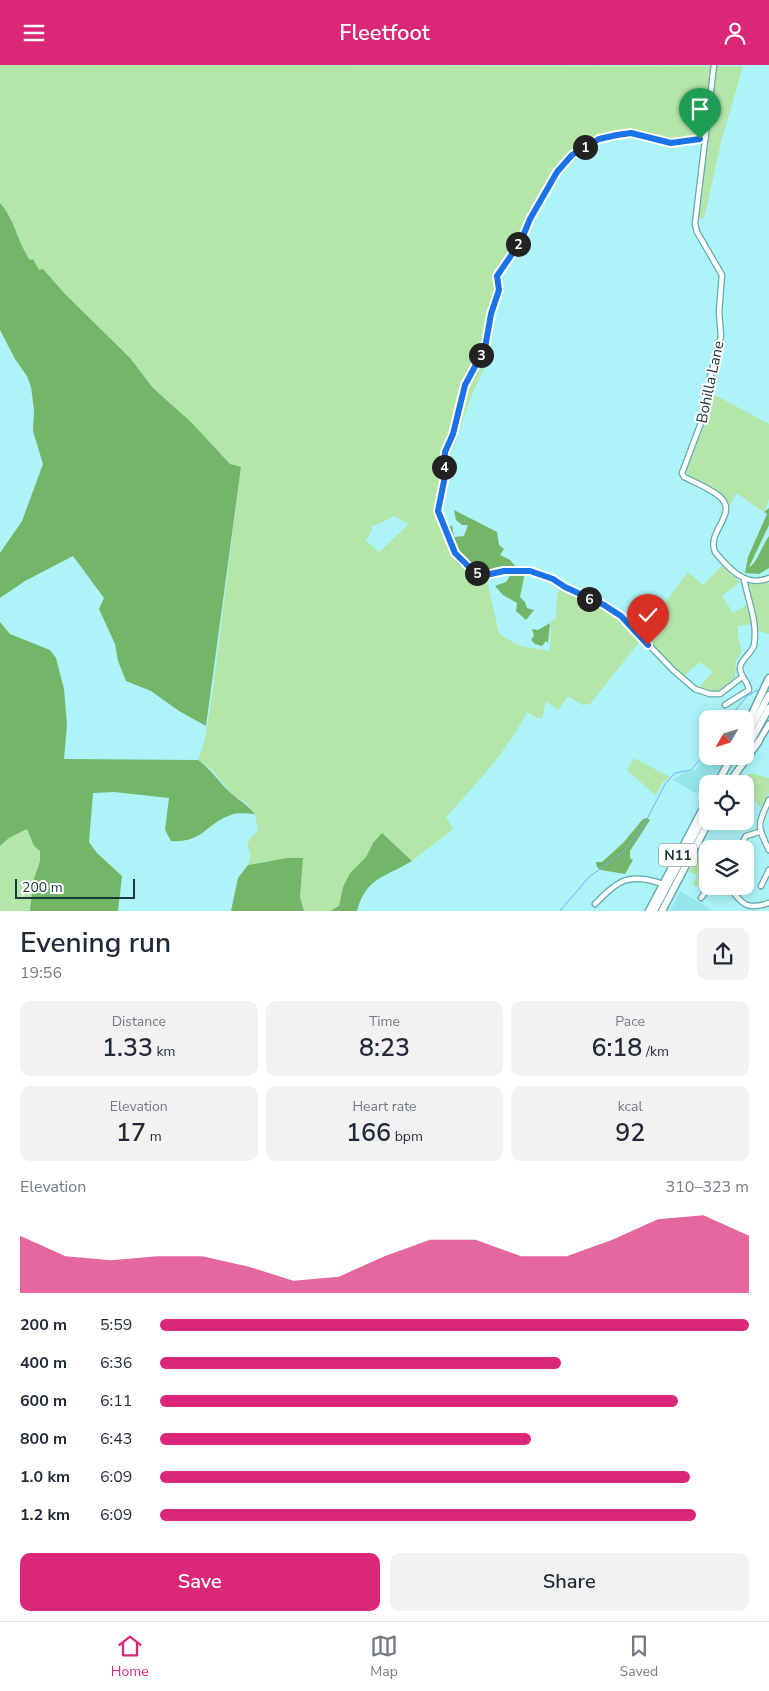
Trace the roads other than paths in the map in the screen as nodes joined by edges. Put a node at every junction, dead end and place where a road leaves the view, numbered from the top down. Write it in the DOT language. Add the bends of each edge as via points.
graph roads {
  1 [pos="714,65"];
  2 [pos="706,138"];
  3 [pos="769,578"];
  4 [pos="744,579"];
  5 [pos="742,677"];
  6 [pos="769,678"];
  7 [pos="769,695"];
  8 [pos="726,705"];
  9 [pos="769,708"];
  10 [pos="754,710"];
  11 [pos="754,722"];
  12 [pos="769,724"];
  13 [pos="754,736"];
  14 [pos="759,741"];
  15 [pos="734,775"];
  16 [pos="769,800"];
  17 [pos="699,816"];
  18 [pos="699,826"];
  19 [pos="703,830"];
  20 [pos="740,832"];
  21 [pos="759,832"];
  22 [pos="746,837"];
  23 [pos="744,840"];
  24 [pos="769,850"];
  25 [pos="769,870"];
  26 [pos="663,884"];
  27 [pos="761,886"];
  28 [pos="703,895"];
  29 [pos="734,895"];
  30 [pos="701,898"];
  31 [pos="769,903"];
  32 [pos="595,904"];
  33 [pos="649,911"];
  34 [pos="654,911"];
  35 [pos="662,911"];
  1 -- 2 [label="street, Bohilla Lane"];
  2 -- 4 [label="street, Bohilla Lane" via="695,224 722,275 721,336 710,377 707,407 682,473 724,501 727,514 715,535 714,549 728,567"];
  2 -- 5 [label="street" via="671,143 631,133 599,139 572,155 557,172 521,241 497,276 499,290 485,348 465,385 453,434 445,452 438,511 455,553 474,572 486,575 530,571 604,605 621,616 686,681 704,693 716,695"];
  3 -- 4 [label="street" via="761,581"];
  4 -- 5 [label="street" via="754,615 754,643 742,663"];
  5 -- 8 [label="street" via="749,689"];
  6 -- 10 [label="highway"];
  7 -- 11 [label="highway"];
  9 -- 13 [label="highway"];
  12 -- 14 [label="main road"];
  14 -- 15 [label="highway"];
  16 -- 21 [label="street" via="760,820"];
  17 -- 26 [label="highway, N11"];
  18 -- 34 [label="highway, N11"];
  19 -- 35 [label="highway, N11"];
  20 -- 22 [label="street"];
  21 -- 22 [label="street"];
  21 -- 24 [label="street"];
  22 -- 23 [label="street"];
  25 -- 27 [label="street"];
  26 -- 32 [label="street" via="630,877 622,879"];
  26 -- 33 [label="highway, N11"];
  28 -- 30 [label="street"];
  29 -- 31 [label="street" via="741,906 756,909"];
}
